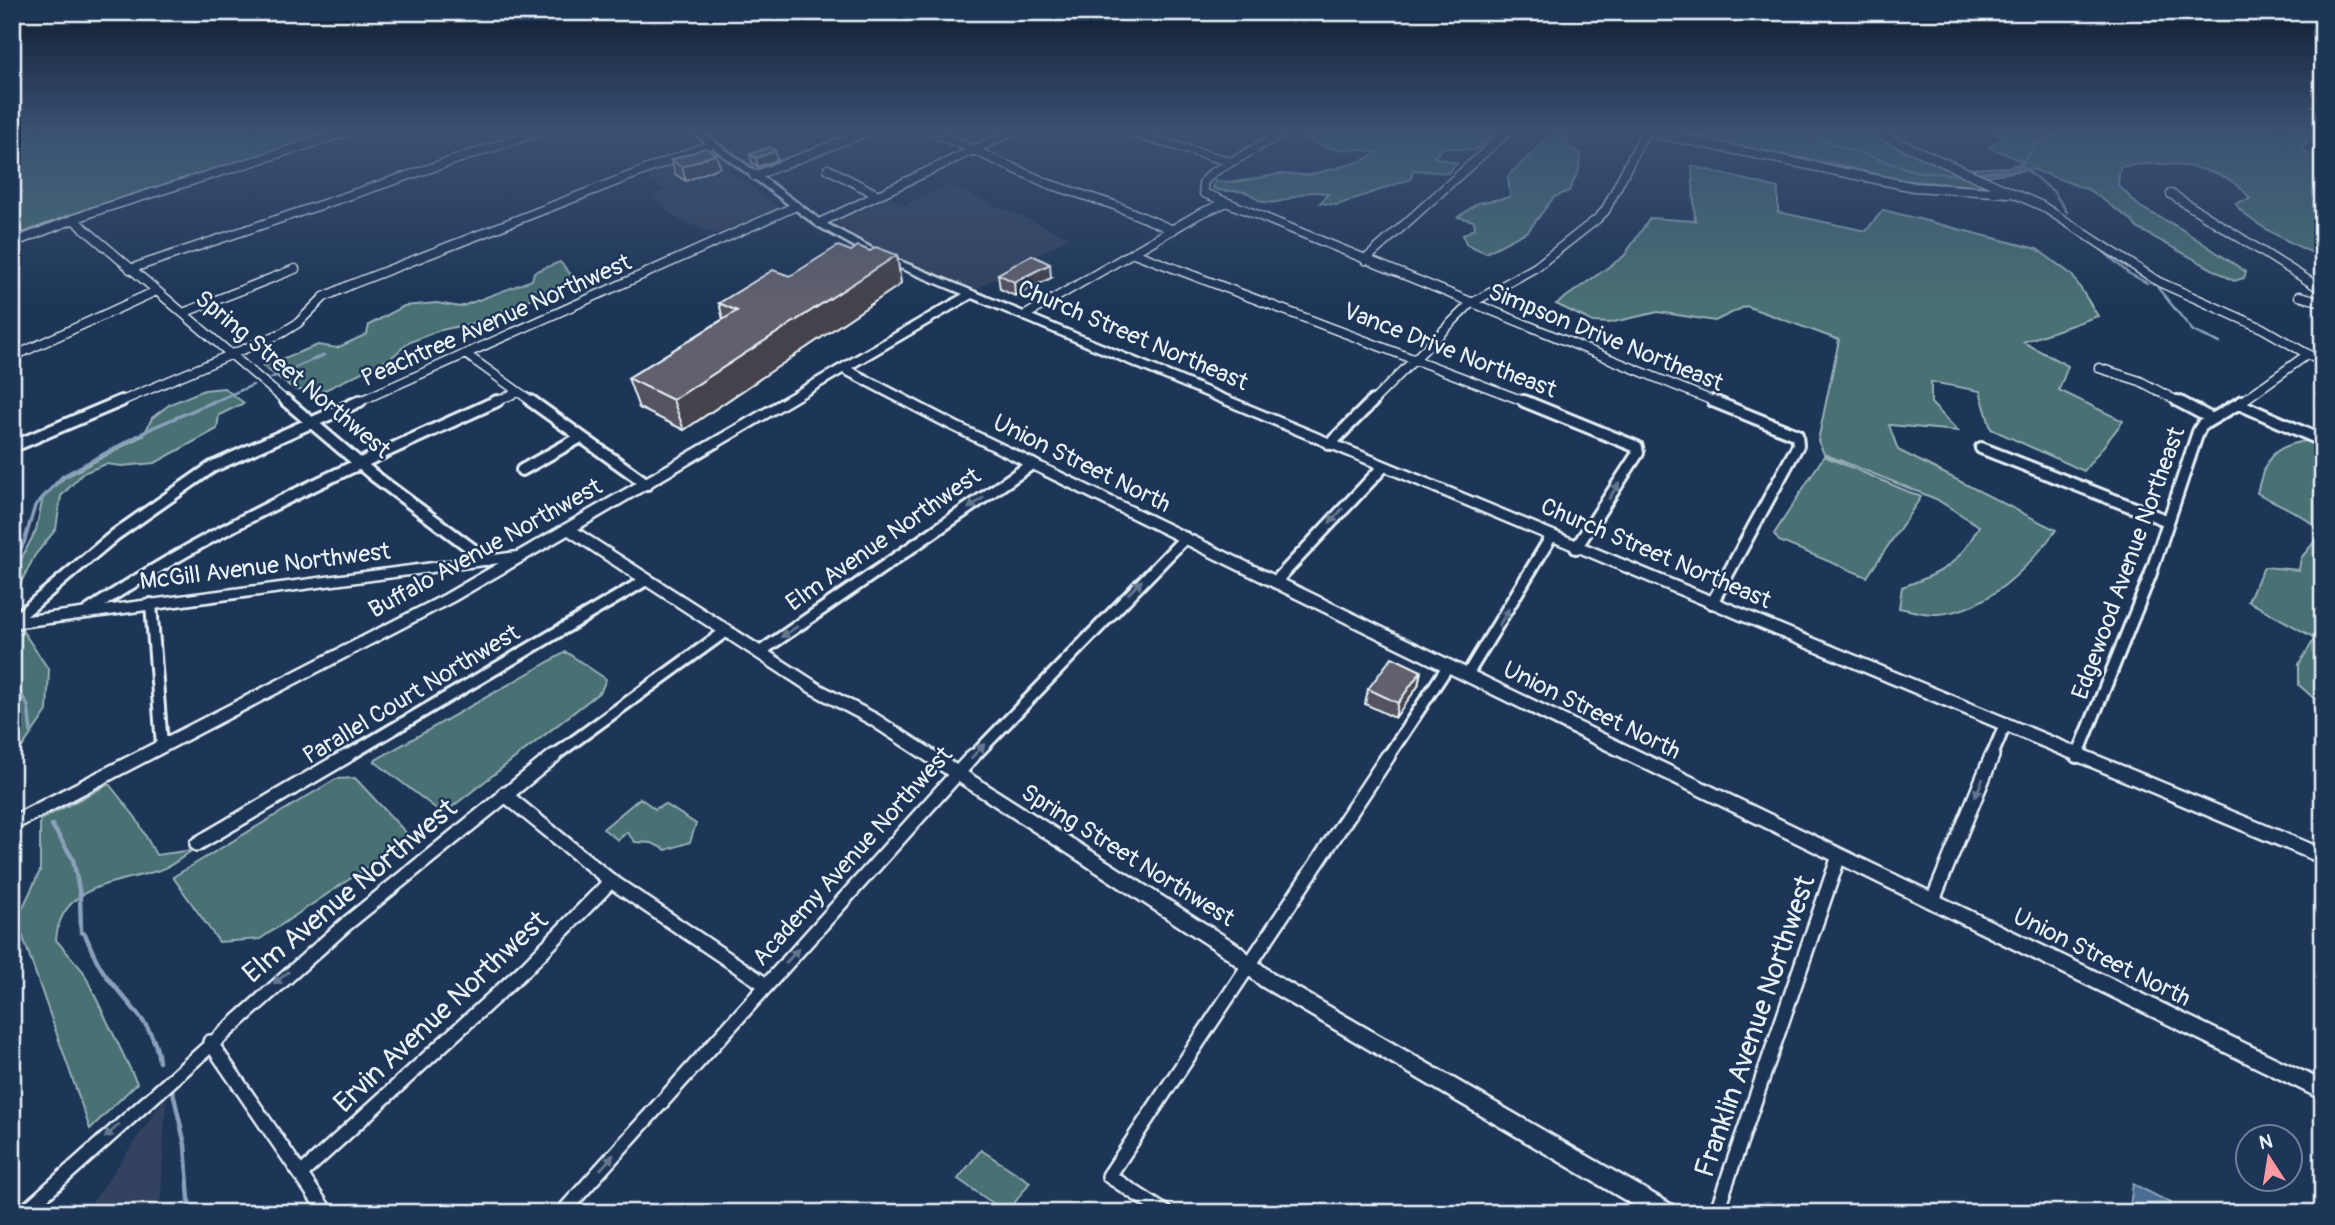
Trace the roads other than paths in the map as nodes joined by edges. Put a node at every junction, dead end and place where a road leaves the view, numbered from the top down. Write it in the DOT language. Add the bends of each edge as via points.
graph roads {
  1 [pos="167,189"];
  2 [pos="368,189"];
  3 [pos="597,189"];
  4 [pos="772,189"];
  5 [pos="867,189"];
  6 [pos="890,189"];
  7 [pos="1065,189"];
  8 [pos="1205,189"];
  9 [pos="1444,189"];
  10 [pos="1617,189"];
  11 [pos="1950,189"];
  12 [pos="2006,189"];
  13 [pos="1204,193"];
  14 [pos="2015,193"];
  15 [pos="2171,194"];
  16 [pos="878,195"];
  17 [pos="1225,202"];
  18 [pos="796,206"];
  19 [pos="1199,214"];
  20 [pos="73,219"];
  21 [pos="819,223"];
  22 [pos="1173,230"];
  23 [pos="12,243"];
  24 [pos="1134,253"];
  25 [pos="1365,260"];
  26 [pos="130,269"];
  27 [pos="295,269"];
  28 [pos="2323,290"];
  29 [pos="156,291"];
  30 [pos="971,294"];
  31 [pos="2299,296"];
  32 [pos="2323,302"];
  33 [pos="1471,304"];
  34 [pos="183,313"];
  35 [pos="1024,316"];
  36 [pos="2308,354"];
  37 [pos="231,355"];
  38 [pos="467,355"];
  39 [pos="12,357"];
  40 [pos="1415,358"];
  41 [pos="2323,363"];
  42 [pos="842,368"];
  43 [pos="2099,368"];
  44 [pos="517,392"];
  45 [pos="2239,404"];
  46 [pos="2212,419"];
  47 [pos="311,422"];
  48 [pos="581,438"];
  49 [pos="2323,441"];
  50 [pos="1329,444"];
  51 [pos="12,447"];
  52 [pos="1981,448"];
  53 [pos="360,463"];
  54 [pos="1032,464"];
  55 [pos="1383,467"];
  56 [pos="522,470"];
  57 [pos="647,484"];
  58 [pos="2168,521"];
  59 [pos="568,529"];
  60 [pos="1551,537"];
  61 [pos="1185,538"];
  62 [pos="1576,548"];
  63 [pos="523,555"];
  64 [pos="487,560"];
  65 [pos="646,580"];
  66 [pos="1275,582"];
  67 [pos="1712,603"];
  68 [pos="151,604"];
  69 [pos="87,612"];
  70 [pos="12,622"];
  71 [pos="726,631"];
  72 [pos="760,652"];
  73 [pos="1448,666"];
  74 [pos="1467,675"];
  75 [pos="2005,725"];
  76 [pos="162,746"];
  77 [pos="2077,757"];
  78 [pos="955,775"];
  79 [pos="504,794"];
  80 [pos="12,824"];
  81 [pos="197,844"];
  82 [pos="1839,856"];
  83 [pos="2323,857"];
  84 [pos="611,881"];
  85 [pos="1933,901"];
  86 [pos="1250,965"];
  87 [pos="766,985"];
  88 [pos="210,1042"];
  89 [pos="2323,1091"];
  90 [pos="301,1174"];
  91 [pos="23,1213"];
  92 [pos="327,1213"];
  93 [pos="562,1213"];
  94 [pos="1166,1213"];
  95 [pos="1667,1213"];
  96 [pos="1716,1213"];
  1 -- 20 [label="street"];
  2 -- 26 [label="street"];
  3 -- 37 [label="street" via="324,297 291,328"];
  4 -- 18 [label="street, Church Street Northeast"];
  5 -- 16 [label="street"];
  6 -- 16 [label="street"];
  7 -- 22 [label="street"];
  8 -- 13 [label="street"];
  9 -- 25 [label="street"];
  10 -- 33 [label="street" via="1597,219 1536,267"];
  11 -- 14 [label="street"];
  12 -- 14 [label="street"];
  13 -- 17 [label="street, Simpson Drive Northeast"];
  13 -- 19 [label="street"];
  14 -- 36 [label="street" via="2058,215 2159,282"];
  15 -- 28 [label="street"];
  16 -- 21 [label="street"];
  17 -- 19 [label="street"];
  17 -- 25 [label="street, Simpson Drive Northeast"];
  18 -- 21 [label="street, Church Street Northeast"];
  18 -- 38 [label="street, Peachtree Avenue Northwest"];
  19 -- 22 [label="street"];
  20 -- 23 [label="street"];
  20 -- 26 [label="street, Spring Street Northwest"];
  21 -- 30 [label="street, Church Street Northeast" via="911,272"];
  22 -- 24 [label="street"];
  24 -- 35 [label="street"];
  24 -- 40 [label="street, Vance Drive Northeast"];
  25 -- 33 [label="street, Simpson Drive Northeast"];
  26 -- 29 [label="street, Spring Street Northwest"];
  27 -- 34 [label="street"];
  29 -- 34 [label="street, Spring Street Northwest"];
  29 -- 39 [label="street"];
  30 -- 35 [label="street, Church Street Northeast"];
  30 -- 42 [label="street, Buffalo Avenue Northwest"];
  31 -- 32 [label="street"];
  33 -- 40 [label="street"];
  33 -- 67 [label="street, Simpson Drive Northeast" via="1797,435 1798,445"];
  34 -- 37 [label="street, Spring Street Northwest"];
  35 -- 50 [label="street, Church Street Northeast"];
  36 -- 41 [label="street"];
  36 -- 45 [label="street, Edgewood Avenue Northeast"];
  37 -- 47 [label="street, Spring Street Northwest"];
  37 -- 51 [label="street"];
  38 -- 44 [label="street"];
  38 -- 47 [label="street, Peachtree Avenue Northwest"];
  40 -- 50 [label="street"];
  62 -- 40 [label="street, Vance Drive Northeast, one-way" via="1638,453 1637,447"];
  42 -- 54 [label="street, Union Street North"];
  42 -- 57 [label="street, Buffalo Avenue Northwest"];
  43 -- 46 [label="street" via="2140,381"];
  44 -- 48 [label="street"];
  44 -- 53 [label="street"];
  45 -- 46 [label="street, Edgewood Avenue Northeast"];
  45 -- 49 [label="street"];
  46 -- 58 [label="street, Edgewood Avenue Northeast" via="2197,432"];
  47 -- 53 [label="street, Spring Street Northwest"];
  47 -- 70 [label="street, Peachtree Avenue Northwest" via="187,481"];
  48 -- 56 [label="street"];
  48 -- 57 [label="street"];
  50 -- 55 [label="street, Church Street Northeast"];
  52 -- 58 [label="street"];
  53 -- 64 [label="street, Spring Street Northwest"];
  53 -- 69 [label="street" via="207,536"];
  54 -- 61 [label="street, Union Street North"];
  54 -- 72 [label="street, Elm Avenue Northwest, one-way"];
  55 -- 60 [label="street, Church Street Northeast"];
  55 -- 66 [label="street, one-way"];
  57 -- 59 [label="street, Buffalo Avenue Northwest"];
  58 -- 77 [label="street, Edgewood Avenue Northeast" via="2151,576"];
  59 -- 63 [label="street, Buffalo Avenue Northwest"];
  59 -- 65 [label="street, Spring Street Northwest"];
  60 -- 62 [label="street, Church Street Northeast"];
  74 -- 60 [label="street, one-way"];
  61 -- 66 [label="street, Union Street North"];
  78 -- 61 [label="street, Academy Avenue Northwest, one-way"];
  62 -- 67 [label="street, Church Street Northeast"];
  63 -- 64 [label="street, McGill Avenue Northwest"];
  63 -- 76 [label="street, Buffalo Avenue Northwest"];
  64 -- 68 [label="street, McGill Avenue Northwest"];
  65 -- 71 [label="street, Spring Street Northwest"];
  65 -- 81 [label="street, Parallel Court Northwest"];
  66 -- 73 [label="street, Union Street North"];
  67 -- 75 [label="street, Church Street Northeast"];
  68 -- 69 [label="street, McGill Avenue Northwest"];
  68 -- 76 [label="street"];
  69 -- 70 [label="street, McGill Avenue Northwest"];
  71 -- 72 [label="street, Spring Street Northwest"];
  71 -- 79 [label="street, Elm Avenue Northwest"];
  72 -- 78 [label="street, Spring Street Northwest" via="873,719"];
  73 -- 74 [label="street, Union Street North"];
  73 -- 86 [label="street"];
  74 -- 82 [label="street, Union Street North"];
  75 -- 77 [label="street, Church Street Northeast"];
  75 -- 85 [label="street, one-way"];
  76 -- 80 [label="street, Buffalo Avenue Northwest"];
  77 -- 83 [label="street, Church Street Northeast"];
  78 -- 86 [label="street, Spring Street Northwest"];
  87 -- 78 [label="street, Academy Avenue Northwest, one-way"];
  79 -- 84 [label="street"];
  79 -- 88 [label="street, Elm Avenue Northwest, one-way"];
  82 -- 85 [label="street, Union Street North"];
  82 -- 96 [label="street, Franklin Avenue Northwest"];
  84 -- 87 [label="street"];
  84 -- 90 [label="street, Ervin Avenue Northwest" via="526,968"];
  85 -- 89 [label="street, Union Street North"];
  86 -- 94 [label="street" via="1110,1175"];
  86 -- 95 [label="street, Spring Street Northwest" via="1267,980"];
  93 -- 87 [label="street, Academy Avenue Northwest, one-way"];
  88 -- 90 [label="street"];
  88 -- 91 [label="street, Elm Avenue Northwest, one-way"];
  90 -- 92 [label="street"];
}
